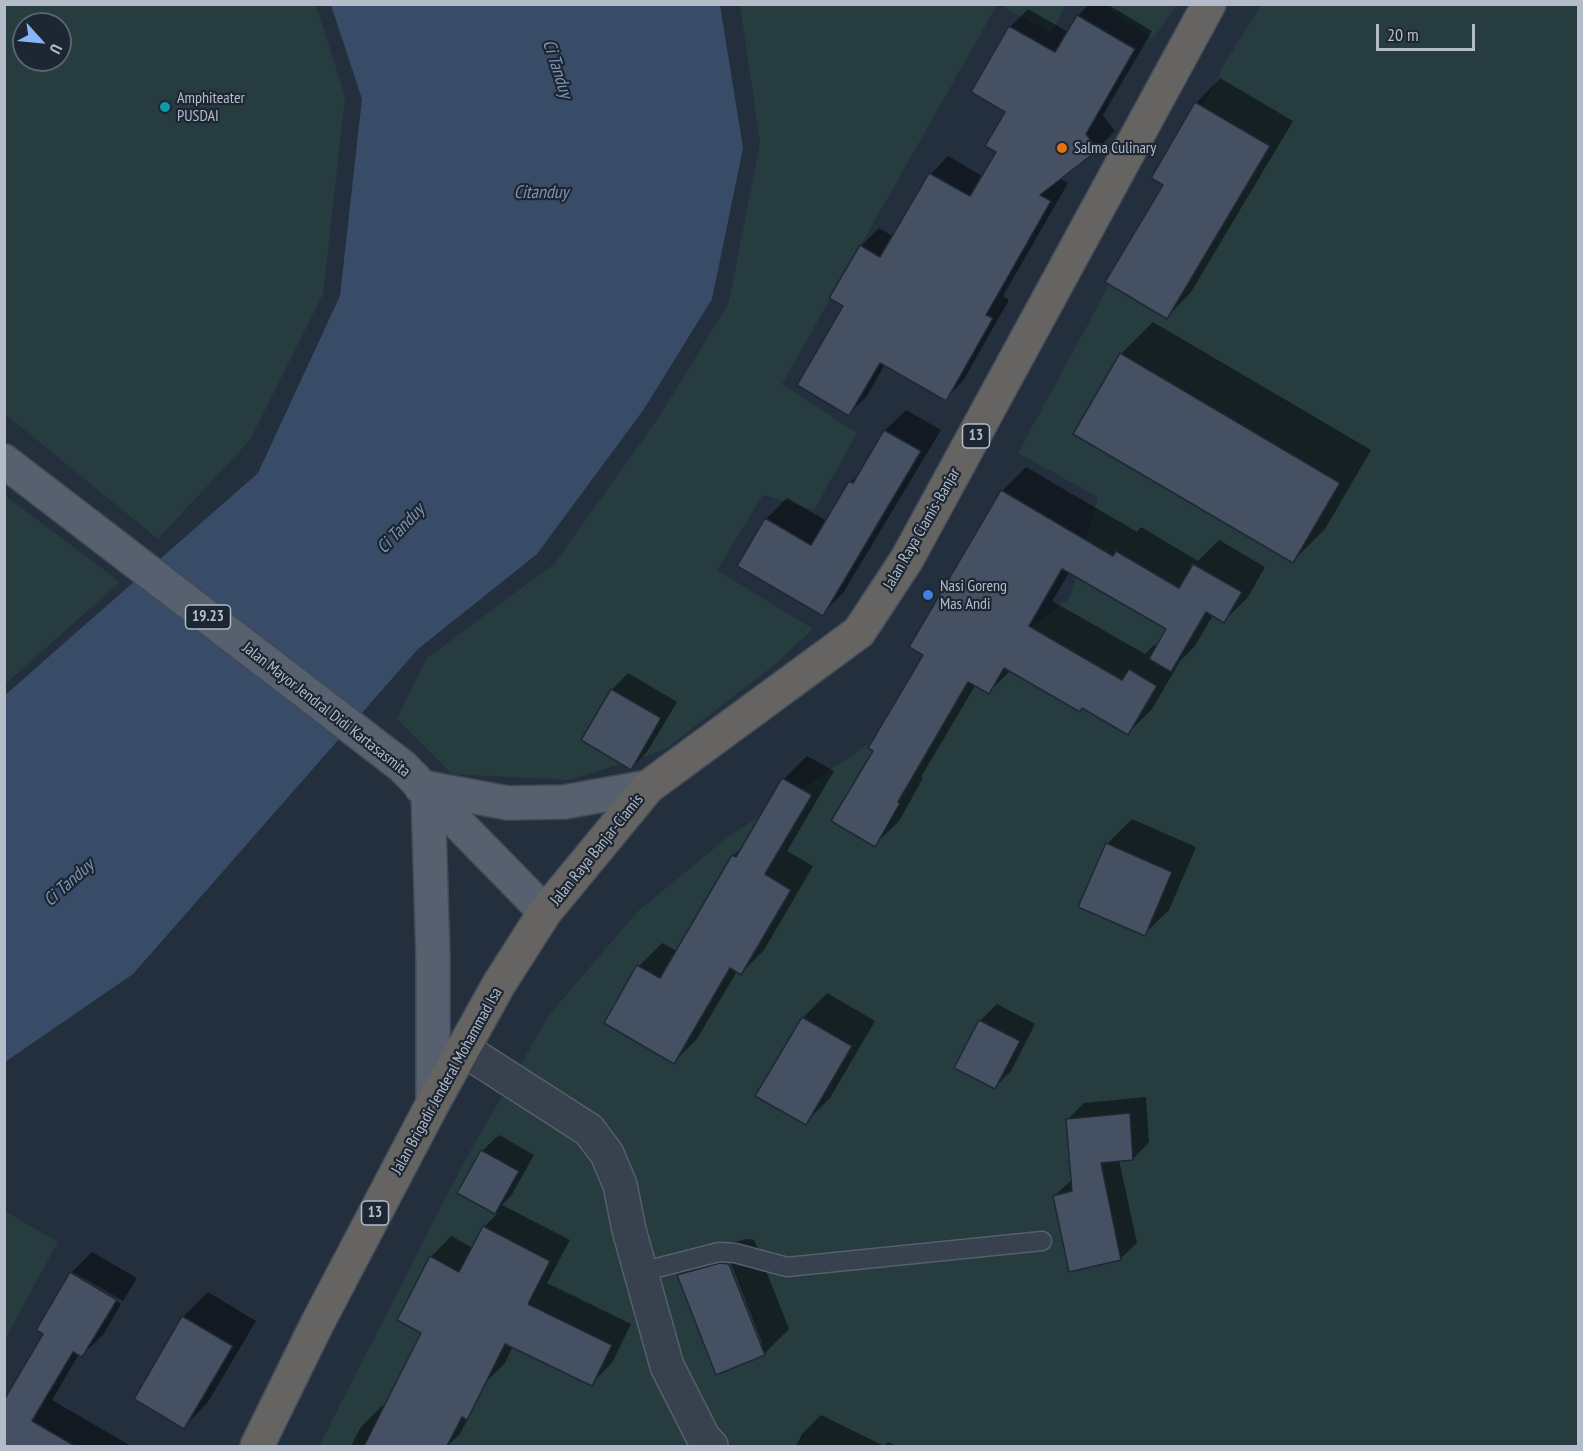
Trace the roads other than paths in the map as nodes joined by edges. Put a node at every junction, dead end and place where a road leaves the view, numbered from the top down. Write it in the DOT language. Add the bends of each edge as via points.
graph roads {
  1 [pos="1209,4"];
  2 [pos="9,465"];
  3 [pos="417,782"];
  4 [pos="648,787"];
  5 [pos="545,912"];
  6 [pos="463,1049"];
  7 [pos="433,1103"];
  8 [pos="1042,1241"];
  9 [pos="641,1272"];
  10 [pos="257,1446"];
  11 [pos="711,1446"];
  1 -- 4 [label="highway, Jalan Raya Ciamis-Banjar / 13" via="919,539 859,632"];
  2 -- 3 [label="main road, Jalan Mayor Jendral Didi Kartasasmita / 19.23"];
  3 -- 4 [label="main road" via="508,803 564,802"];
  3 -- 5 [label="main road, Jalan Mayor Jendral Didi Kartasasmita / 19.23"];
  3 -- 7 [label="main road" via="433,958"];
  4 -- 5 [label="highway, Jalan Raya Banjar-Ciamis / 13"];
  5 -- 6 [label="highway, Jalan Brigadir Jenderal Mohammad Isa / 13"];
  6 -- 7 [label="highway, Jalan Brigadir Jenderal Mohammad Isa / 13"];
  6 -- 9 [label="street" via="589,1130 607,1154 620,1185"];
  7 -- 10 [label="highway, Jalan Brigadir Jenderal Mohammad Isa / 13"];
  8 -- 9 [label="lane" via="786,1267 719,1252"];
  9 -- 11 [label="street" via="667,1366"];
}
